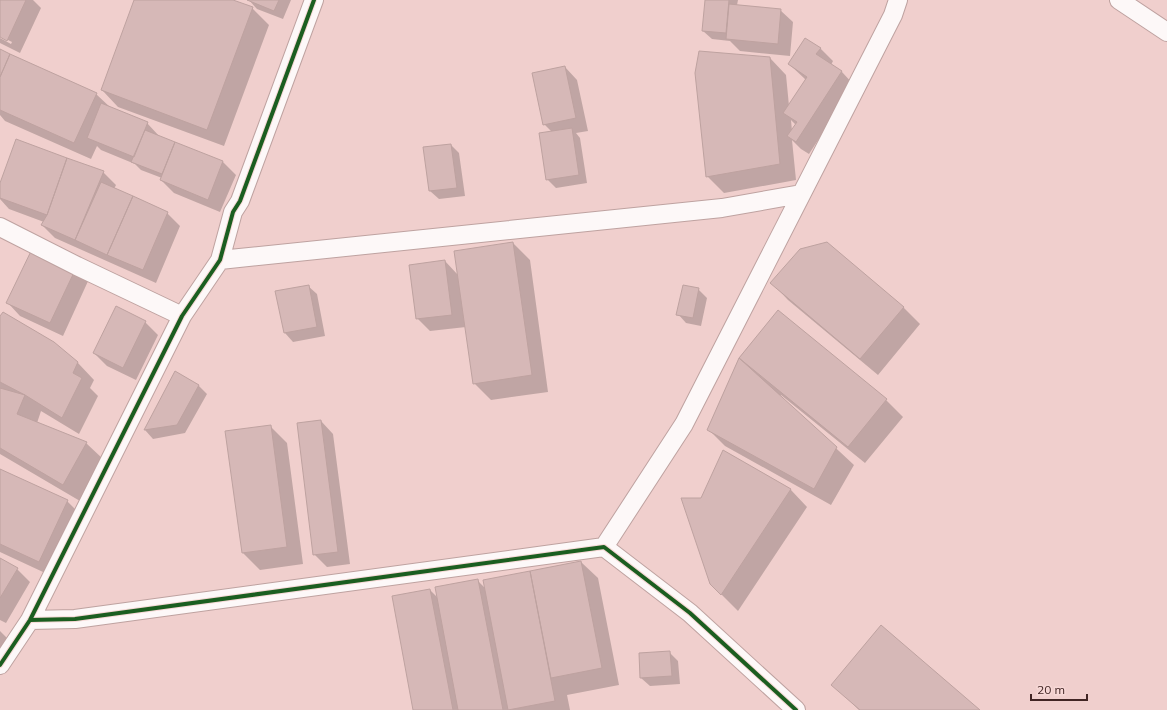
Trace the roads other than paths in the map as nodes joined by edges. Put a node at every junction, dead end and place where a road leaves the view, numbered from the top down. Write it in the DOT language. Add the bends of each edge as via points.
graph roads {
  1 [pos="314,0"];
  2 [pos="898,0"];
  3 [pos="1119,0"];
  4 [pos="1167,32"];
  5 [pos="801,194"];
  6 [pos="0,227"];
  7 [pos="220,260"];
  8 [pos="182,316"];
  9 [pos="604,547"];
  10 [pos="30,620"];
  11 [pos="0,665"];
  12 [pos="796,710"];
  1 -- 7 [label="street" via="240,201 233,212"];
  2 -- 5 [label="street"];
  3 -- 4 [label="street"];
  5 -- 7 [label="street" via="722,208"];
  5 -- 9 [label="street" via="684,424"];
  6 -- 8 [label="street"];
  7 -- 8 [label="street"];
  8 -- 10 [label="street"];
  9 -- 10 [label="street" via="74,619"];
  9 -- 12 [label="street" via="690,613"];
  10 -- 11 [label="street"];
}
